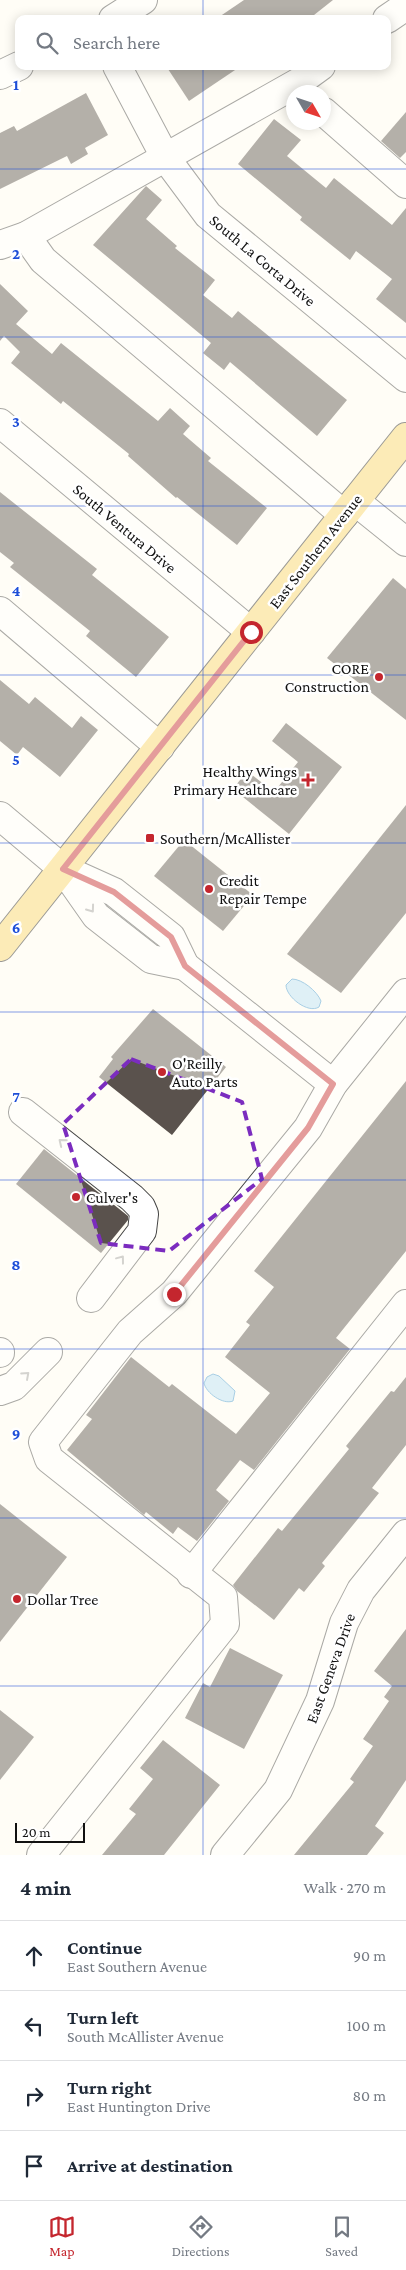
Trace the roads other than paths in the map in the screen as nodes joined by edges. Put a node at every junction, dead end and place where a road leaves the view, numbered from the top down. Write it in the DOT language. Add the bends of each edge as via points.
graph roads {
  1 [pos="143,0"];
  2 [pos="406,6"];
  3 [pos="119,15"];
  4 [pos="391,17"];
  5 [pos="15,68"];
  6 [pos="119,70"];
  7 [pos="318,70"];
  8 [pos="0,75"];
  9 [pos="305,85"];
  10 [pos="286,96"];
  11 [pos="331,118"];
  12 [pos="165,157"];
  13 [pos="406,184"];
  14 [pos="26,236"];
  15 [pos="0,245"];
  16 [pos="406,378"];
  17 [pos="0,423"];
  18 [pos="406,437"];
  19 [pos="350,508"];
  20 [pos="406,542"];
  21 [pos="0,612"];
  22 [pos="251,632"];
  23 [pos="160,747"];
  24 [pos="0,816"];
  25 [pos="63,869"];
  26 [pos="0,948"];
  27 [pos="406,993"];
  28 [pos="333,1084"];
  29 [pos="24,1112"];
  30 [pos="91,1298"];
  31 [pos="406,1304"];
  32 [pos="48,1352"];
  33 [pos="0,1390"];
  34 [pos="402,1547"];
  35 [pos="191,1574"];
  36 [pos="41,1855"];
  37 [pos="225,1855"];
  1 -- 3 [label="street"];
  2 -- 4 [label="street"];
  5 -- 8 [label="street"];
  6 -- 12 [label="street, South La Corta Drive"];
  7 -- 9 [label="street"];
  10 -- 12 [label="street"];
  11 -- 13 [label="street"];
  12 -- 14 [label="street"];
  12 -- 16 [label="street, South La Corta Drive" via="208,215"];
  14 -- 15 [label="street"];
  14 -- 19 [label="street" via="43,260"];
  17 -- 22 [label="street, South Ventura Drive"];
  18 -- 19 [label="main road, East Southern Avenue"];
  19 -- 20 [label="street"];
  19 -- 22 [label="main road, East Southern Avenue"];
  21 -- 23 [label="street"];
  22 -- 23 [label="main road, East Southern Avenue"];
  23 -- 25 [label="main road, East Southern Avenue"];
  24 -- 25 [label="street"];
  25 -- 26 [label="main road, East Southern Avenue"];
  25 -- 28 [label="street" via="96,916 151,959 185,966"];
  27 -- 28 [label="street"];
  28 -- 35 [label="street" via="308,1128 174,1294 130,1332 43,1442 48,1459"];
  30 -- 29 [label="street, one-way" via="142,1231 144,1214 132,1198"];
  31 -- 35 [label="street"];
  33 -- 32 [label="street, one-way" via="14,1386"];
  34 -- 37 [label="street, East Geneva Drive" via="361,1590 344,1623 320,1701 278,1790"];
  35 -- 36 [label="street" via="223,1597 224,1624"];
}
